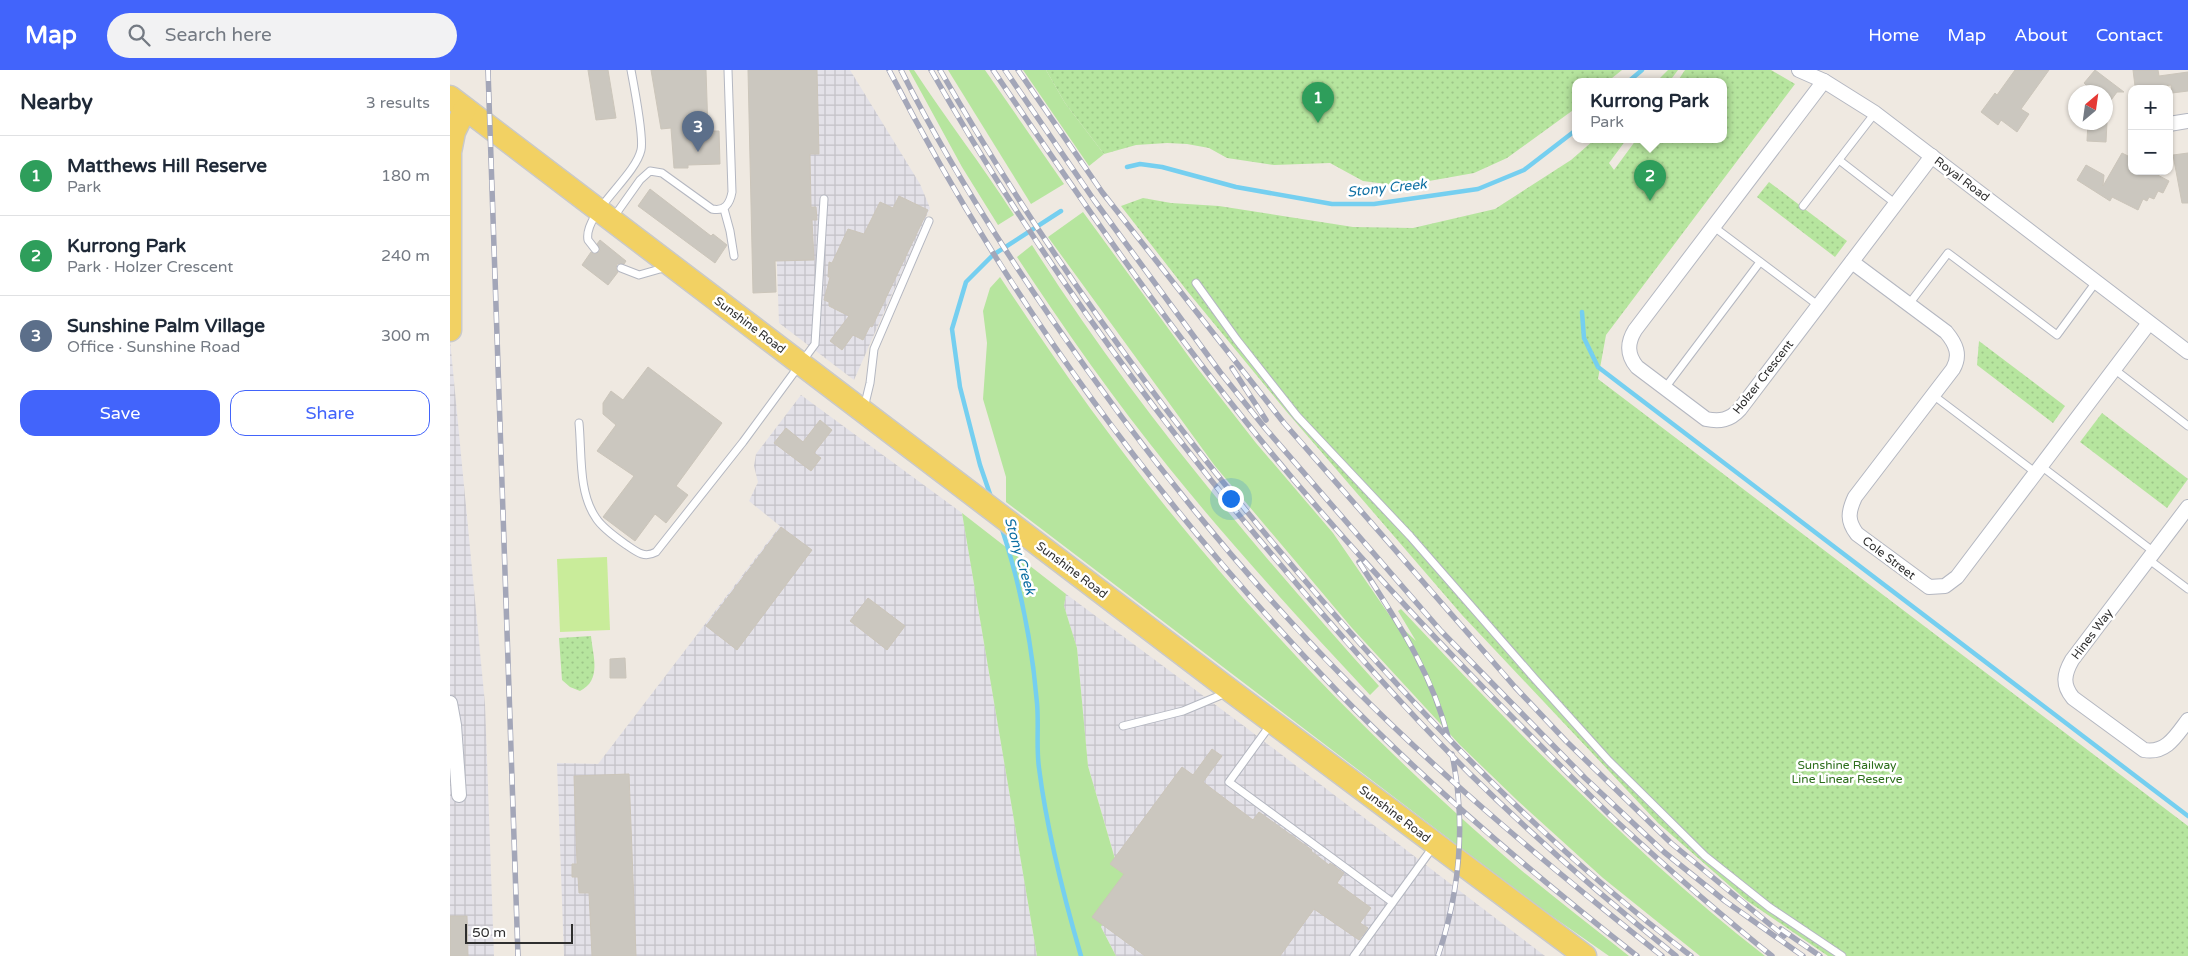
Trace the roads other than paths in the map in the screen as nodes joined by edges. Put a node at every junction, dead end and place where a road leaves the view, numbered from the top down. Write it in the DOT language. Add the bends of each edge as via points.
graph roads {
  1 [pos="631,70"];
  2 [pos="728,70"];
  3 [pos="1799,70"];
  4 [pos="1814,70"];
  5 [pos="1824,81"];
  6 [pos="458,103"];
  7 [pos="1875,113"];
  8 [pos="2188,121"];
  9 [pos="2173,123"];
  10 [pos="1932,156"];
  11 [pos="1839,160"];
  12 [pos="824,199"];
  13 [pos="1896,204"];
  14 [pos="1803,206"];
  15 [pos="724,209"];
  16 [pos="605,215"];
  17 [pos="929,221"];
  18 [pos="1714,227"];
  19 [pos="595,249"];
  20 [pos="734,256"];
  21 [pos="1760,262"];
  22 [pos="1852,262"];
  23 [pos="672,266"];
  24 [pos="621,268"];
  25 [pos="2096,282"];
  26 [pos="1196,283"];
  27 [pos="1909,304"];
  28 [pos="1819,306"];
  29 [pos="2149,323"];
  30 [pos="450,330"];
  31 [pos="2188,352"];
  32 [pos="801,364"];
  33 [pos="2114,369"];
  34 [pos="1665,388"];
  35 [pos="1933,395"];
  36 [pos="863,411"];
  37 [pos="579,423"];
  38 [pos="2188,426"];
  39 [pos="2038,470"];
  40 [pos="2188,507"];
  41 [pos="2151,556"];
  42 [pos="2188,589"];
  43 [pos="1231,691"];
  44 [pos="450,703"];
  45 [pos="2188,720"];
  46 [pos="1273,722"];
  47 [pos="1123,726"];
  48 [pos="459,795"];
  49 [pos="1435,845"];
  50 [pos="1392,902"];
  51 [pos="1354,956"];
  52 [pos="1585,956"];
  53 [pos="1842,956"];
  1 -- 16 [label="lane" via="642,149"];
  2 -- 15 [label="lane" via="732,192"];
  3 -- 5 [label="street, Royal Road"];
  4 -- 5 [label="street, Royal Road"];
  5 -- 7 [label="street, Royal Road"];
  5 -- 18 [label="street, Holzer Crescent"];
  6 -- 16 [label="main road, Sunshine Road"];
  6 -- 30 [label="main road" via="450,152"];
  7 -- 10 [label="street, Royal Road"];
  7 -- 11 [label="lane"];
  8 -- 9 [label="street"];
  10 -- 13 [label="street, Holzer Crescent"];
  10 -- 25 [label="street, Royal Road"];
  11 -- 13 [label="lane"];
  11 -- 14 [label="lane"];
  12 -- 32 [label="lane" via="817,332 815,344"];
  13 -- 22 [label="street, Holzer Crescent"];
  15 -- 16 [label="lane" via="706,206 662,173 650,171"];
  15 -- 20 [label="lane"];
  16 -- 19 [label="lane" via="588,227 588,240"];
  16 -- 23 [label="main road, Sunshine Road"];
  17 -- 36 [label="lane" via="874,348"];
  18 -- 21 [label="lane"];
  18 -- 34 [label="street, Holzer Crescent" via="1630,339 1633,362"];
  21 -- 28 [label="lane"];
  21 -- 34 [label="lane"];
  22 -- 27 [label="street, Cole Street"];
  22 -- 28 [label="street, Holzer Crescent"];
  23 -- 24 [label="lane" via="639,275"];
  23 -- 32 [label="main road, Sunshine Road"];
  25 -- 27 [label="lane" via="2056,334 1948,253"];
  25 -- 29 [label="street, Royal Road"];
  26 -- 53 [label="lane" via="1297,416 1410,536 1609,761 1705,856 1768,907"];
  27 -- 35 [label="street, Cole Street" via="1946,332 1956,346 1956,363"];
  28 -- 34 [label="street, Holzer Crescent" via="1729,419 1706,419"];
  29 -- 31 [label="street, Royal Road"];
  29 -- 33 [label="street, Cole Street"];
  32 -- 36 [label="main road, Sunshine Road"];
  32 -- 37 [label="lane" via="656,552 650,555 643,555 620,540 597,519 588,504 583,482"];
  33 -- 38 [label="lane"];
  33 -- 39 [label="street, Cole Street"];
  35 -- 39 [label="lane"];
  35 -- 39 [label="street, Cole Street" via="1855,497 1849,513 1857,534 1912,576 1929,587 1950,583"];
  36 -- 43 [label="main road, Sunshine Road"];
  39 -- 41 [label="lane"];
  40 -- 41 [label="street, Hines Way"];
  41 -- 42 [label="lane"];
  41 -- 45 [label="street, Hines Way" via="2072,660 2064,679 2073,698 2144,750 2154,751 2166,746"];
  43 -- 46 [label="main road, Sunshine Road"];
  43 -- 47 [label="lane" via="1183,711"];
  44 -- 48 [label="street"];
  46 -- 49 [label="main road, Sunshine Road"];
  46 -- 50 [label="lane" via="1229,782"];
  49 -- 50 [label="lane"];
  49 -- 52 [label="main road, Sunshine Road"];
  50 -- 51 [label="lane"];
}
